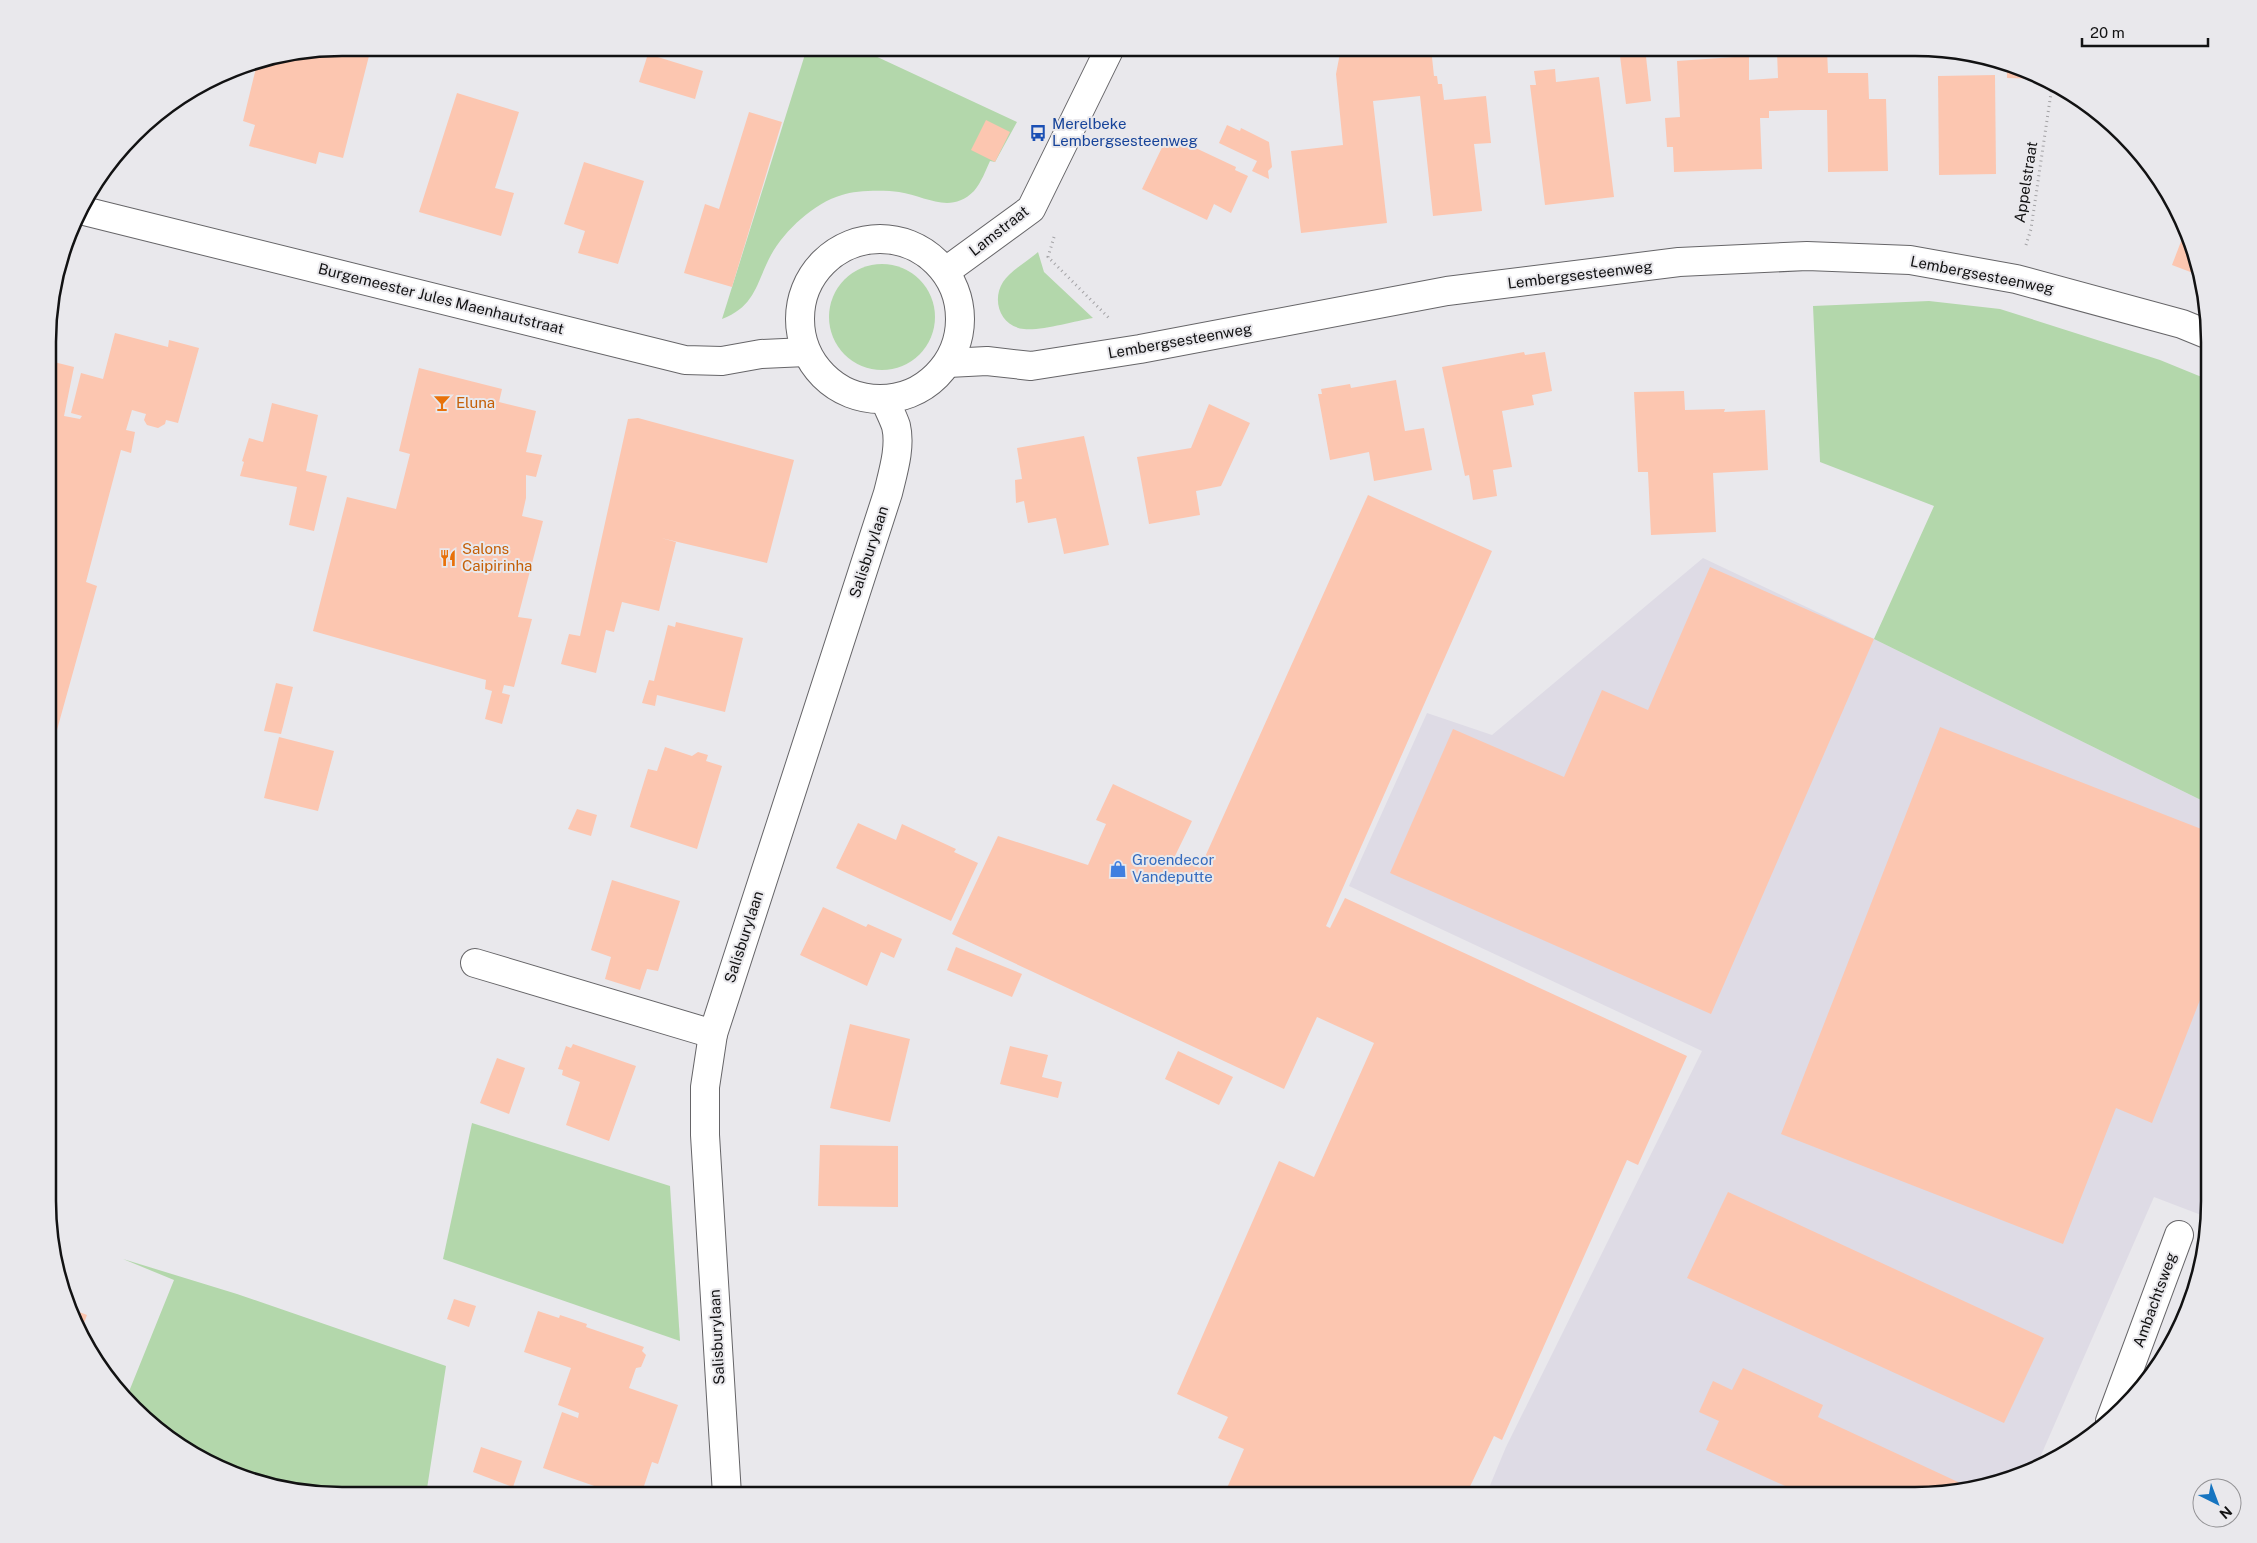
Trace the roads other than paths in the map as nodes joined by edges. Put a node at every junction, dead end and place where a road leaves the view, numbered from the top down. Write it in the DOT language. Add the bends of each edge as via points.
graph roads {
  1 [pos="1106,56"];
  2 [pos="88,212"];
  3 [pos="946,272"];
  4 [pos="2200,332"];
  5 [pos="806,352"];
  6 [pos="948,363"];
  7 [pos="885,400"];
  8 [pos="474,963"];
  9 [pos="713,1034"];
  10 [pos="2179,1235"];
  11 [pos="2117,1403"];
  12 [pos="727,1487"];
  1 -- 3 [label="street, Lamstraat" via="1031,209"];
  2 -- 5 [label="street, Burgemeester Jules Maenhautstraat" via="685,360 722,361 761,354"];
  3 -- 5 [label="street" via="927,253 904,242 878,239 852,244 829,257 812,276 802,300 800,326"];
  3 -- 6 [label="street" via="959,301 960,333"];
  4 -- 6 [label="street, Lembergsesteenweg" via="2182,324 2016,279 1901,260 1807,256 1678,262 1447,291 1140,349 1031,366"];
  5 -- 7 [label="street" via="819,372 838,388 860,398"];
  6 -- 7 [label="street" via="931,382 909,395"];
  7 -- 9 [label="street, Salisburylaan" via="896,426 896,458 888,493"];
  8 -- 9 [label="street"];
  9 -- 12 [label="street, Salisburylaan" via="705,1087 705,1135"];
  10 -- 11 [label="street, Ambachtsweg"];
}
